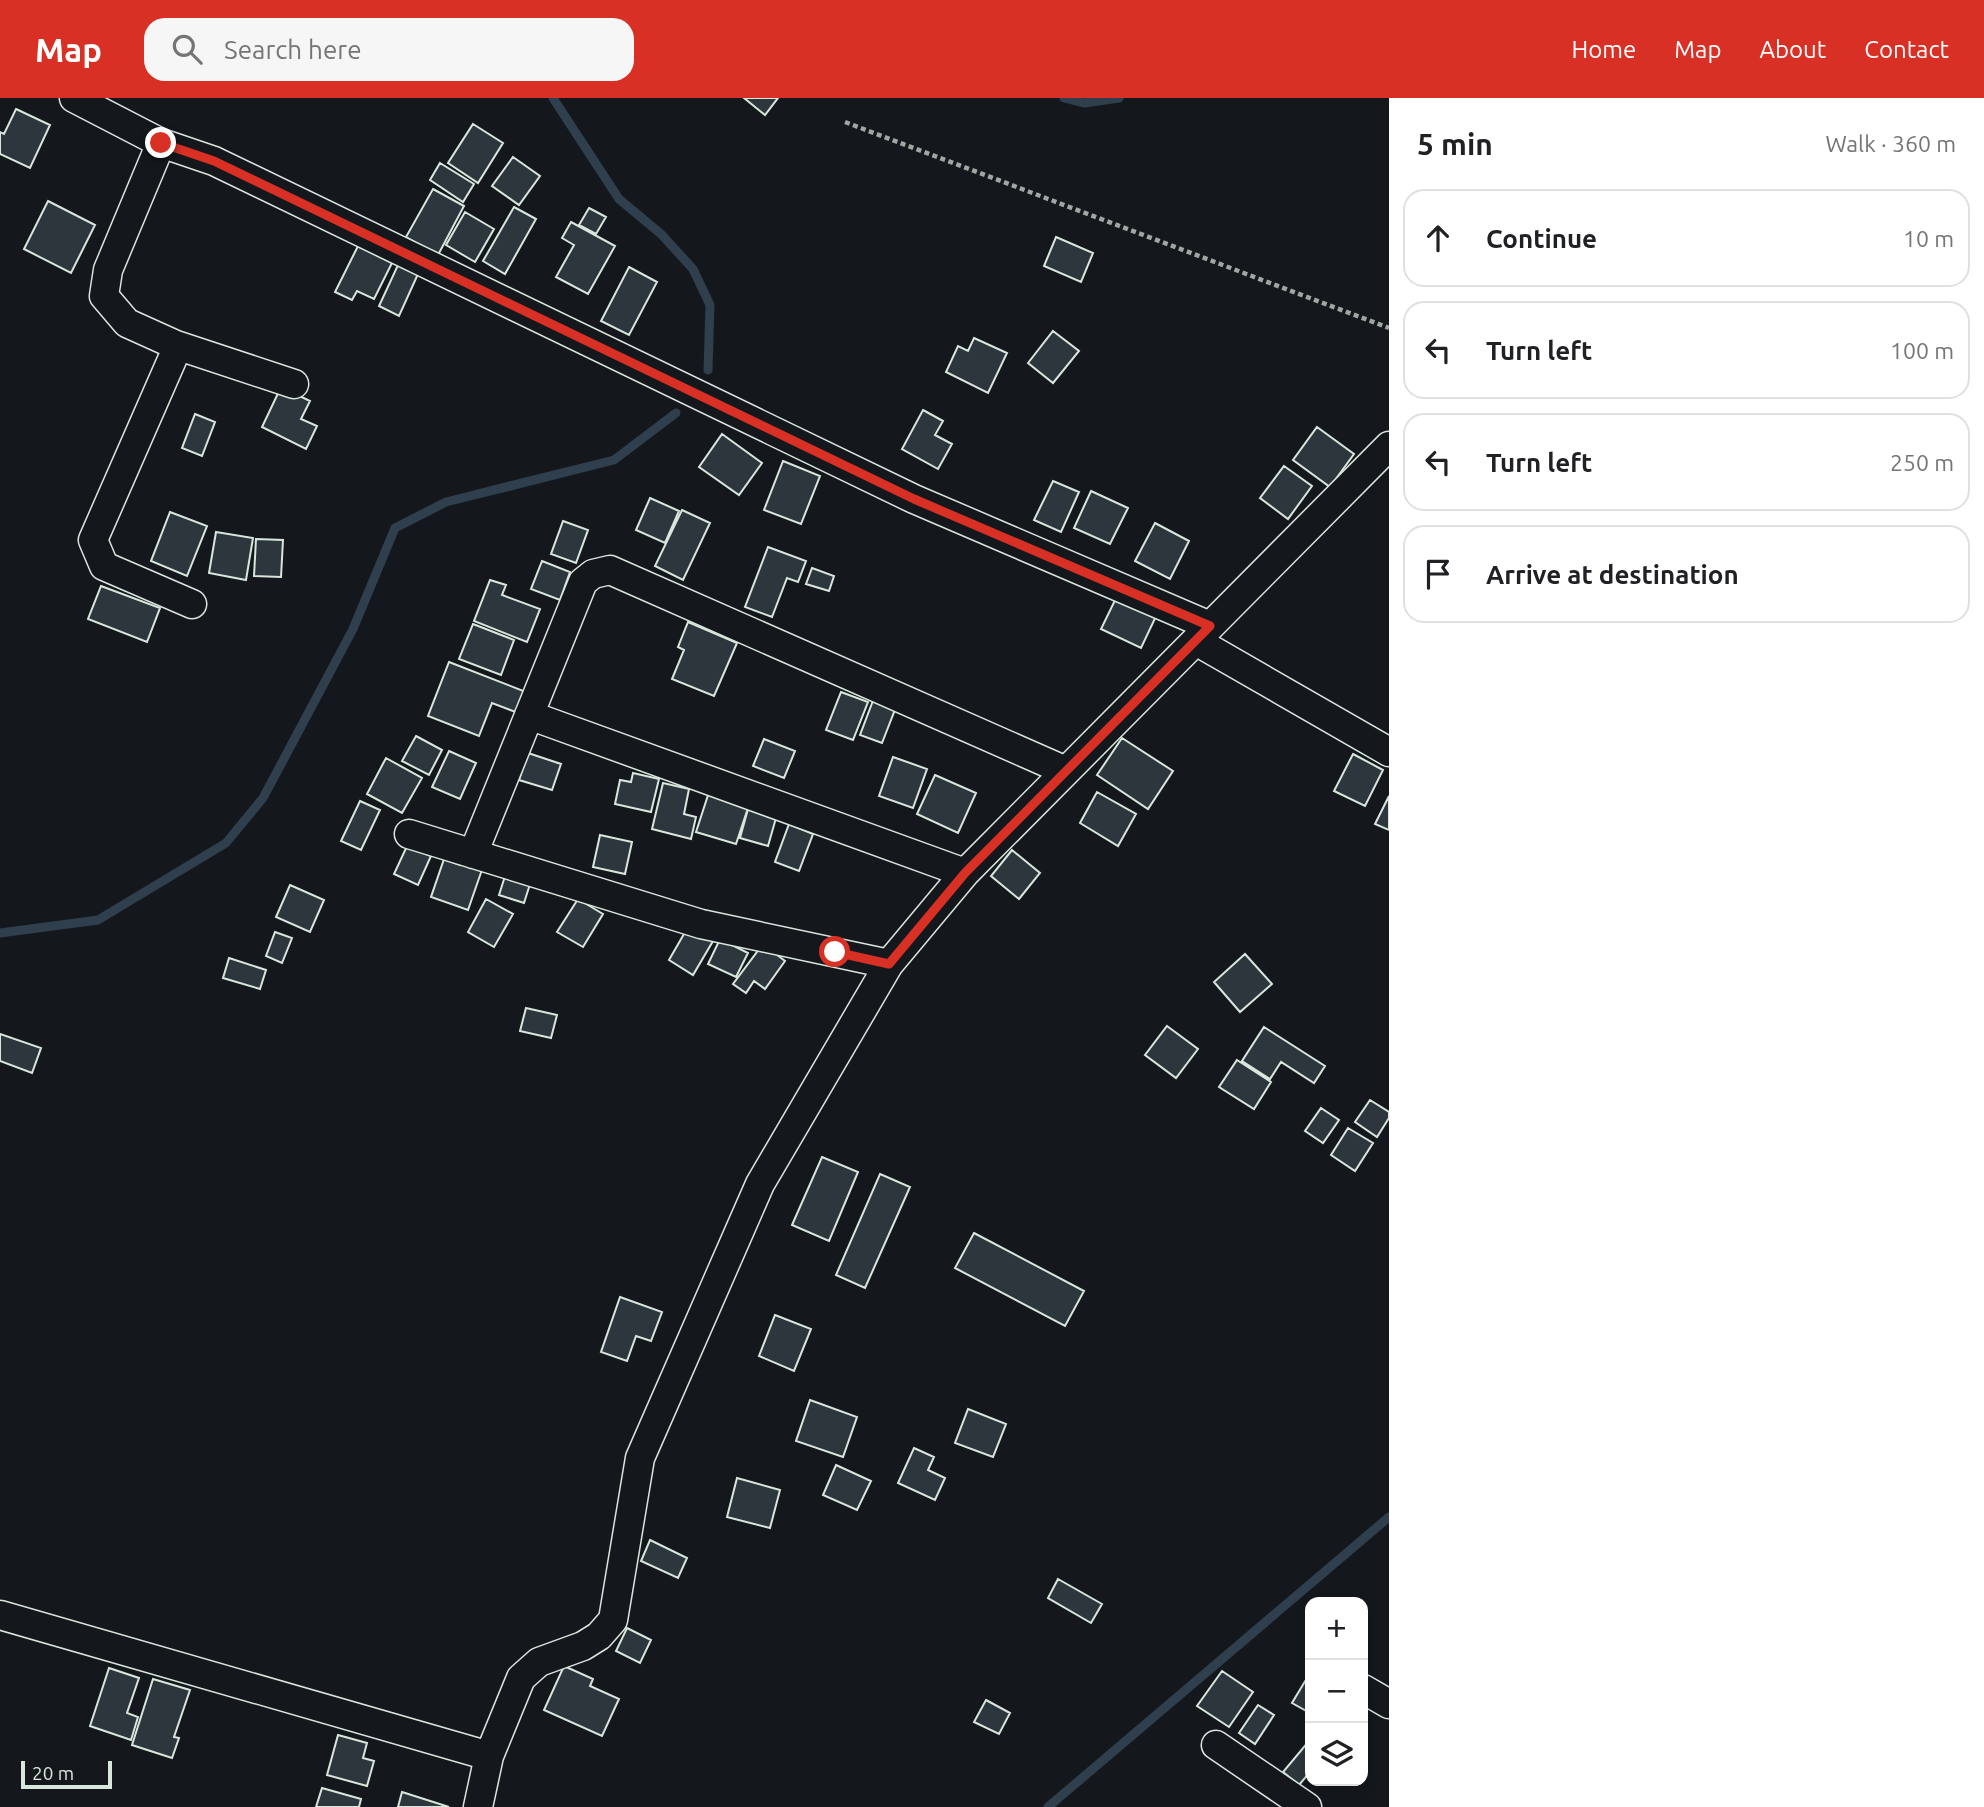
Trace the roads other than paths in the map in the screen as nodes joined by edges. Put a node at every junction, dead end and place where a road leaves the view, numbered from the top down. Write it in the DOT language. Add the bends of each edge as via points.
graph roads {
  1 [pos="75,98"];
  2 [pos="161,143"];
  3 [pos="176,345"];
  4 [pos="294,384"];
  5 [pos="1389,446"];
  6 [pos="192,604"];
  7 [pos="1203,633"];
  8 [pos="529,715"];
  9 [pos="1389,752"];
  10 [pos="1066,771"];
  11 [pos="409,834"];
  12 [pos="473,854"];
  13 [pos="965,873"];
  14 [pos="889,964"];
  15 [pos="0,1615"];
  16 [pos="1368,1692"];
  17 [pos="1389,1704"];
  18 [pos="1216,1745"];
  19 [pos="489,1756"];
  20 [pos="478,1807"];
  21 [pos="1307,1807"];
  1 -- 2 [label="street"];
  2 -- 3 [label="street" via="108,270 104,296 127,323"];
  2 -- 7 [label="street" via="214,161 914,499"];
  3 -- 4 [label="street"];
  3 -- 6 [label="street" via="93,540 104,566"];
  5 -- 7 [label="street"];
  7 -- 9 [label="street"];
  7 -- 10 [label="street"];
  8 -- 10 [label="street" via="583,582 610,570"];
  8 -- 12 [label="street"];
  8 -- 13 [label="street"];
  10 -- 13 [label="street"];
  11 -- 12 [label="street"];
  12 -- 14 [label="street" via="701,924"];
  13 -- 14 [label="street"];
  14 -- 19 [label="street" via="760,1184 640,1458 613,1620 599,1636 539,1662 521,1678"];
  15 -- 19 [label="street"];
  16 -- 17 [label="street"];
  18 -- 21 [label="street"];
  19 -- 20 [label="street"];
}
